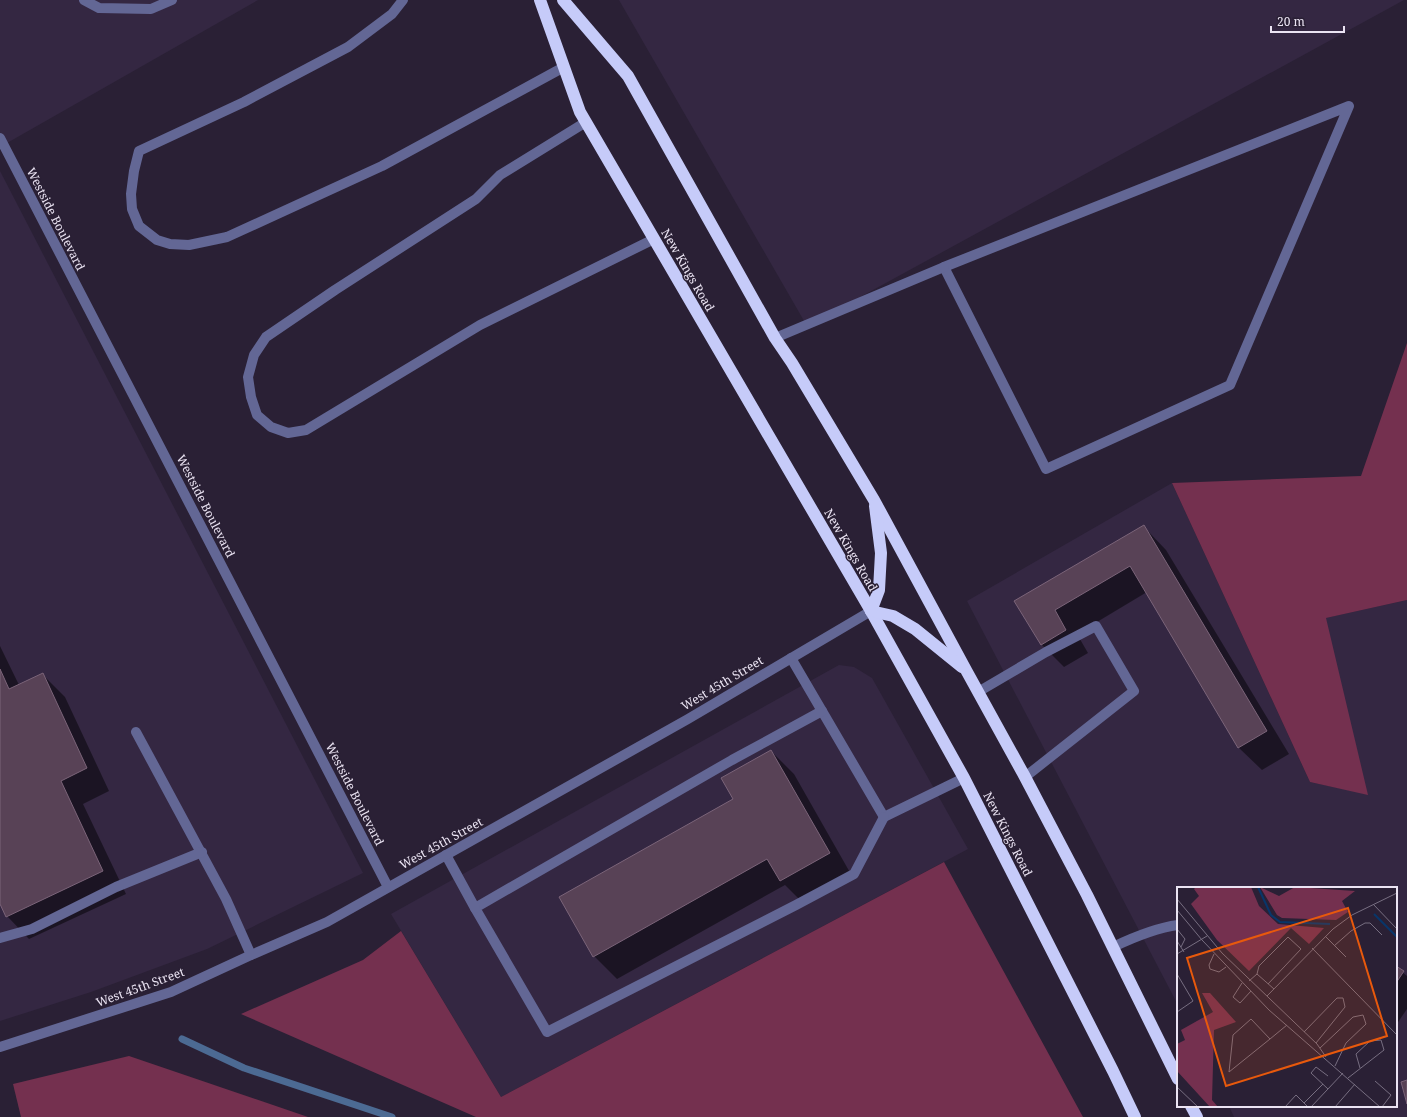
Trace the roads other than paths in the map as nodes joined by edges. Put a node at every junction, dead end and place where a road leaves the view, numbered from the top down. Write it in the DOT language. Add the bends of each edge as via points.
graph roads {
  1 [pos="84,0"];
  2 [pos="172,0"];
  3 [pos="403,0"];
  4 [pos="540,0"];
  5 [pos="563,0"];
  6 [pos="564,67"];
  7 [pos="586,122"];
  8 [pos="0,138"];
  9 [pos="654,239"];
  10 [pos="944,267"];
  11 [pos="775,338"];
  12 [pos="874,500"];
  13 [pos="871,611"];
  14 [pos="791,658"];
  15 [pos="966,670"];
  16 [pos="978,692"];
  17 [pos="822,711"];
  18 [pos="136,732"];
  19 [pos="1025,776"];
  20 [pos="964,778"];
  21 [pos="884,817"];
  22 [pos="202,852"];
  23 [pos="446,855"];
  24 [pos="388,886"];
  25 [pos="475,908"];
  26 [pos="1177,925"];
  27 [pos="0,938"];
  28 [pos="1113,947"];
  29 [pos="251,955"];
  30 [pos="0,1047"];
  31 [pos="1177,1077"];
  32 [pos="1192,1107"];
  33 [pos="1135,1117"];
  34 [pos="1197,1117"];
  1 -- 2 [label="street" via="99,8 144,9 151,9"];
  3 -- 6 [label="street" via="392,14 348,47 244,102 139,151 131,194 132,209 139,226 157,240 170,244 189,245 227,237 382,166"];
  4 -- 6 [label="highway, New Kings Road"];
  5 -- 11 [label="highway" via="628,76"];
  6 -- 7 [label="highway, New Kings Road"];
  7 -- 9 [label="highway, New Kings Road"];
  7 -- 9 [label="street" via="500,175 476,199 266,338 254,355 248,376 257,415 271,427 288,432 306,430 480,325"];
  8 -- 24 [label="street, Westside Boulevard"];
  9 -- 13 [label="highway, New Kings Road"];
  10 -- 10 [label="street" via="1046,469 1230,385 1349,106"];
  10 -- 11 [label="street"];
  11 -- 12 [label="highway"];
  12 -- 13 [label="highway" via="881,553 879,590"];
  12 -- 15 [label="highway"];
  13 -- 14 [label="street, West 45th Street"];
  13 -- 15 [label="highway" via="892,616 915,629"];
  13 -- 20 [label="highway, New Kings Road"];
  14 -- 17 [label="street"];
  14 -- 23 [label="street, West 45th Street"];
  15 -- 16 [label="highway"];
  16 -- 19 [label="highway"];
  16 -- 19 [label="street" via="1096,626 1134,691"];
  17 -- 21 [label="street"];
  17 -- 25 [label="street"];
  18 -- 22 [label="street"];
  19 -- 28 [label="highway"];
  20 -- 21 [label="street"];
  20 -- 33 [label="highway, New Kings Road"];
  21 -- 25 [label="street" via="854,874 547,1032"];
  22 -- 27 [label="street" via="116,887 32,929"];
  22 -- 29 [label="street"];
  23 -- 24 [label="street, West 45th Street"];
  23 -- 25 [label="street"];
  24 -- 29 [label="street, West 45th Street" via="327,922"];
  26 -- 28 [label="street" via="1138,935"];
  28 -- 31 [label="highway"];
  29 -- 30 [label="street, West 45th Street" via="171,992"];
  32 -- 34 [label="highway"];
}
